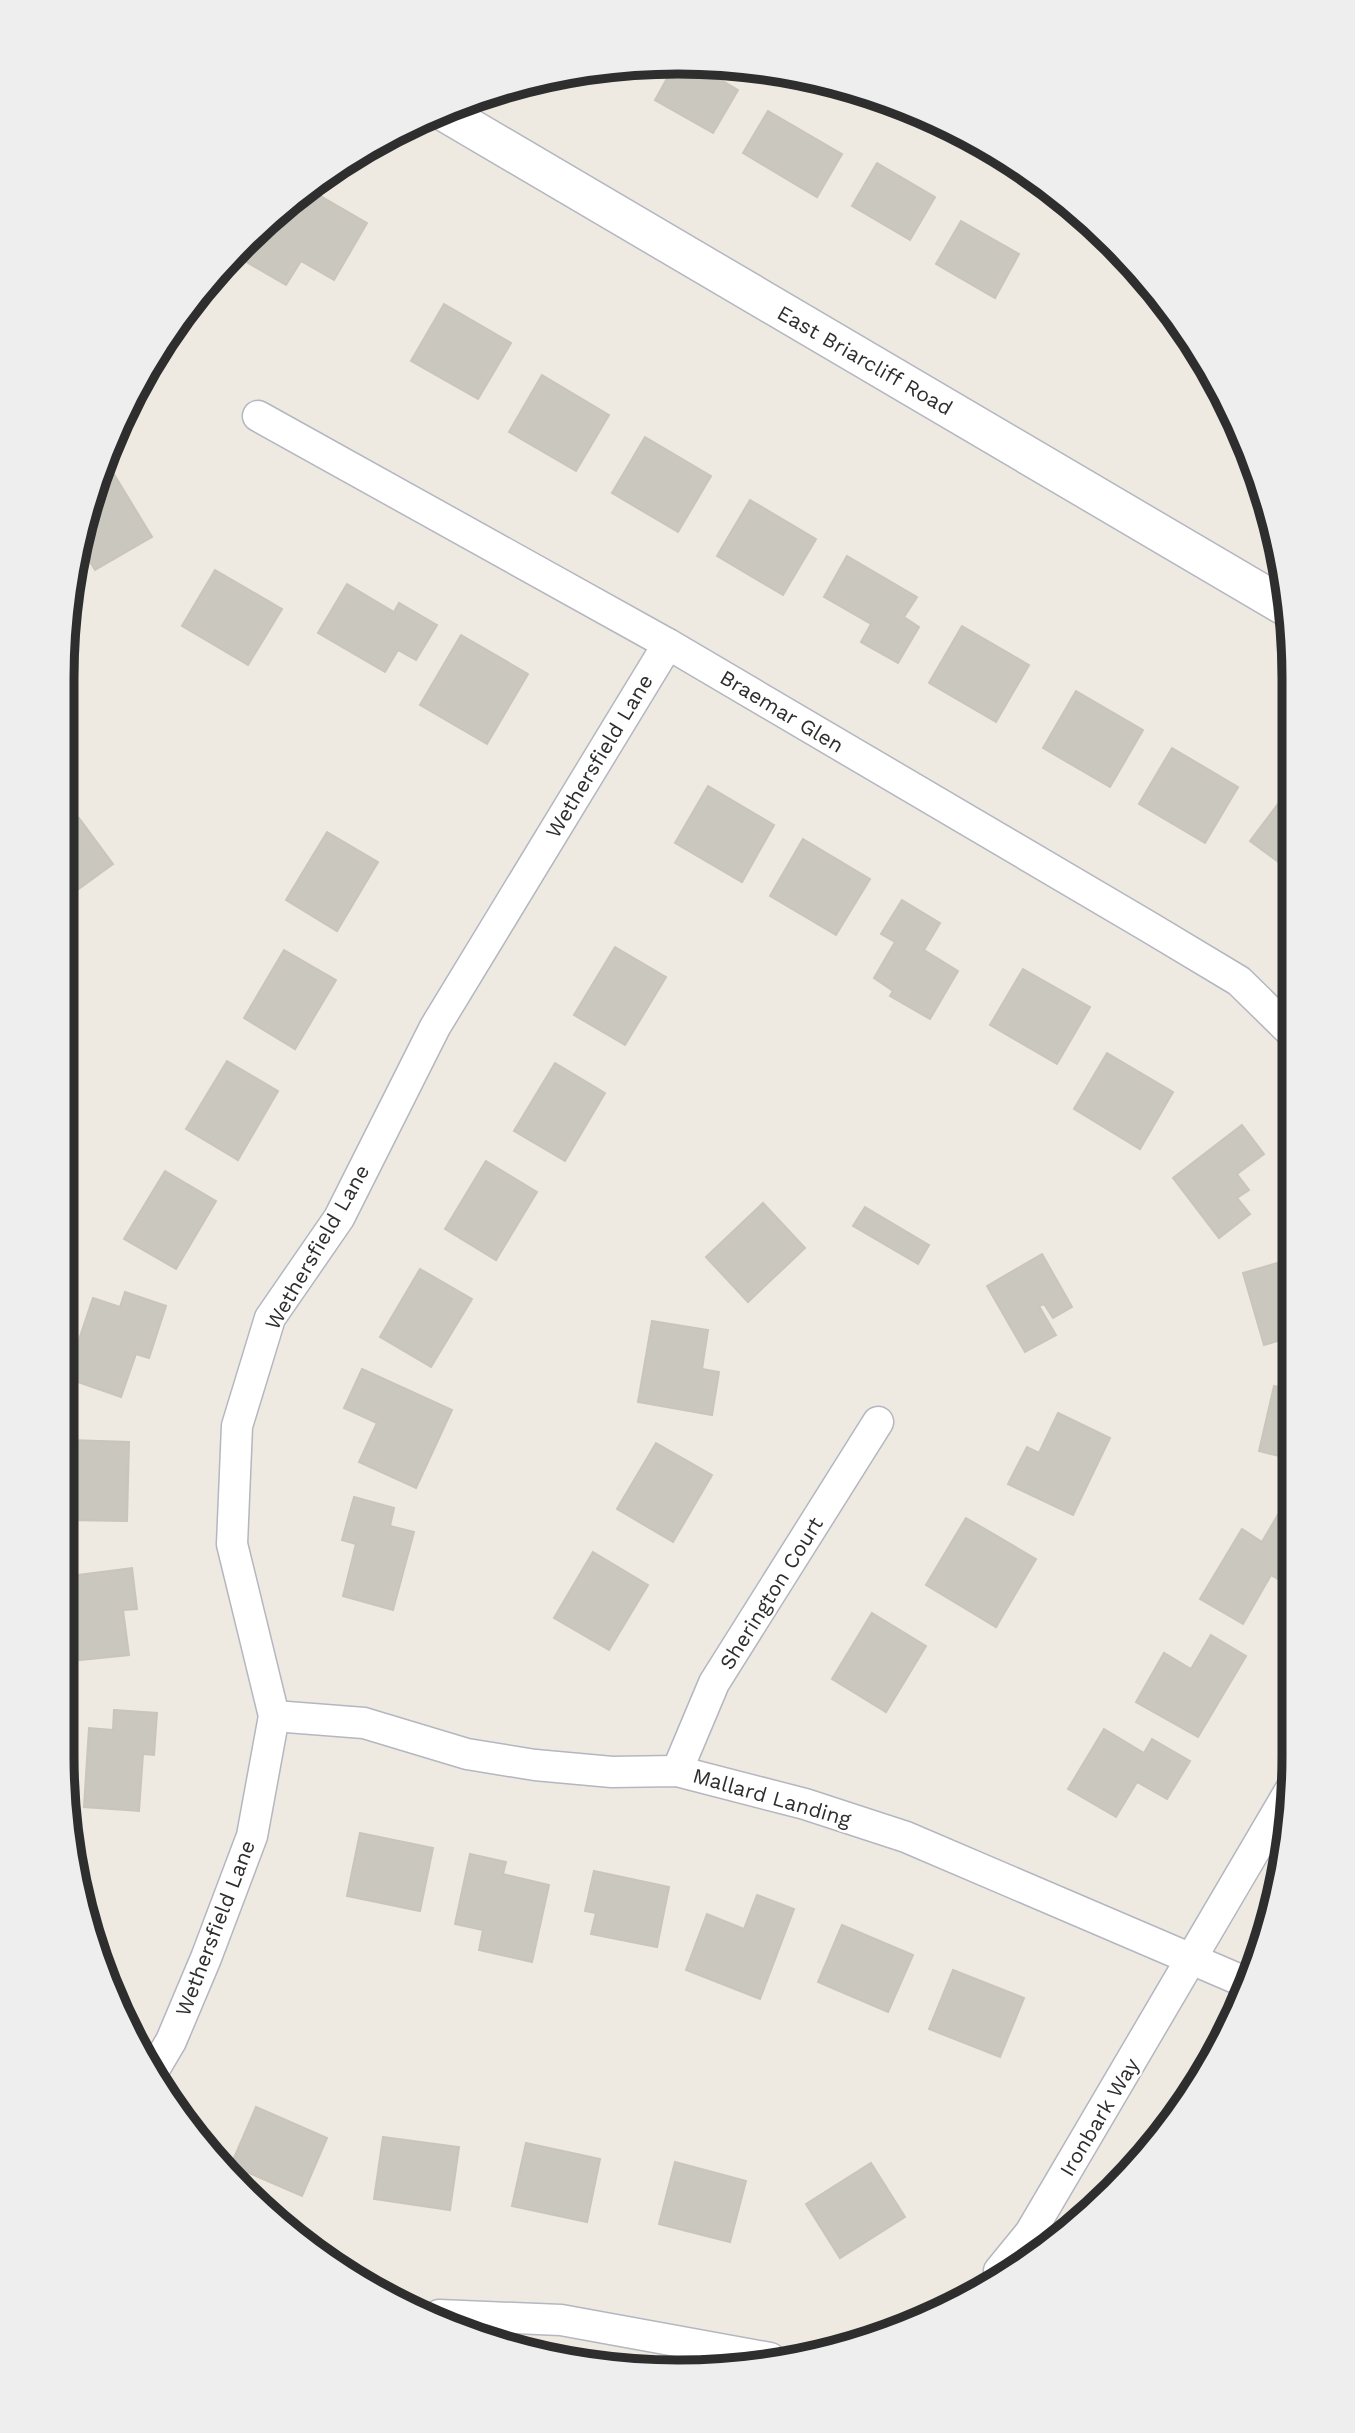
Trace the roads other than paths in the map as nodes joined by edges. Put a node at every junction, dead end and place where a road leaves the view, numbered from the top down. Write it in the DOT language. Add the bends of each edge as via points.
graph roads {
  1 [pos="452,117"];
  2 [pos="258,416"];
  3 [pos="1276,602"];
  4 [pos="668,644"];
  5 [pos="1282,1023"];
  6 [pos="878,1422"];
  7 [pos="274,1716"];
  8 [pos="677,1771"];
  9 [pos="1278,1811"];
  10 [pos="1193,1960"];
  11 [pos="1239,1979"];
  12 [pos="158,2064"];
  13 [pos="1006,2262"];
  14 [pos="450,2315"];
  15 [pos="750,2355"];
  1 -- 3 [label="street, East Briarcliff Road"];
  2 -- 4 [label="street, Braemar Glen"];
  4 -- 5 [label="street, Braemar Glen" via="1238,981"];
  4 -- 7 [label="street, Wethersfield Lane" via="435,1027 339,1218 270,1318 237,1426 232,1544"];
  6 -- 8 [label="street, Sherington Court" via="714,1683"];
  7 -- 8 [label="street, Mallard Landing" via="364,1723 467,1754 534,1765 612,1772"];
  7 -- 12 [label="street, Wethersfield Lane" via="252,1836 172,2041"];
  8 -- 10 [label="street, Mallard Landing" via="906,1837"];
  9 -- 10 [label="street"];
  10 -- 11 [label="street, Mallard Landing"];
  10 -- 13 [label="street, Ironbark Way" via="1030,2233"];
  14 -- 15 [label="street" via="561,2320"];
}
